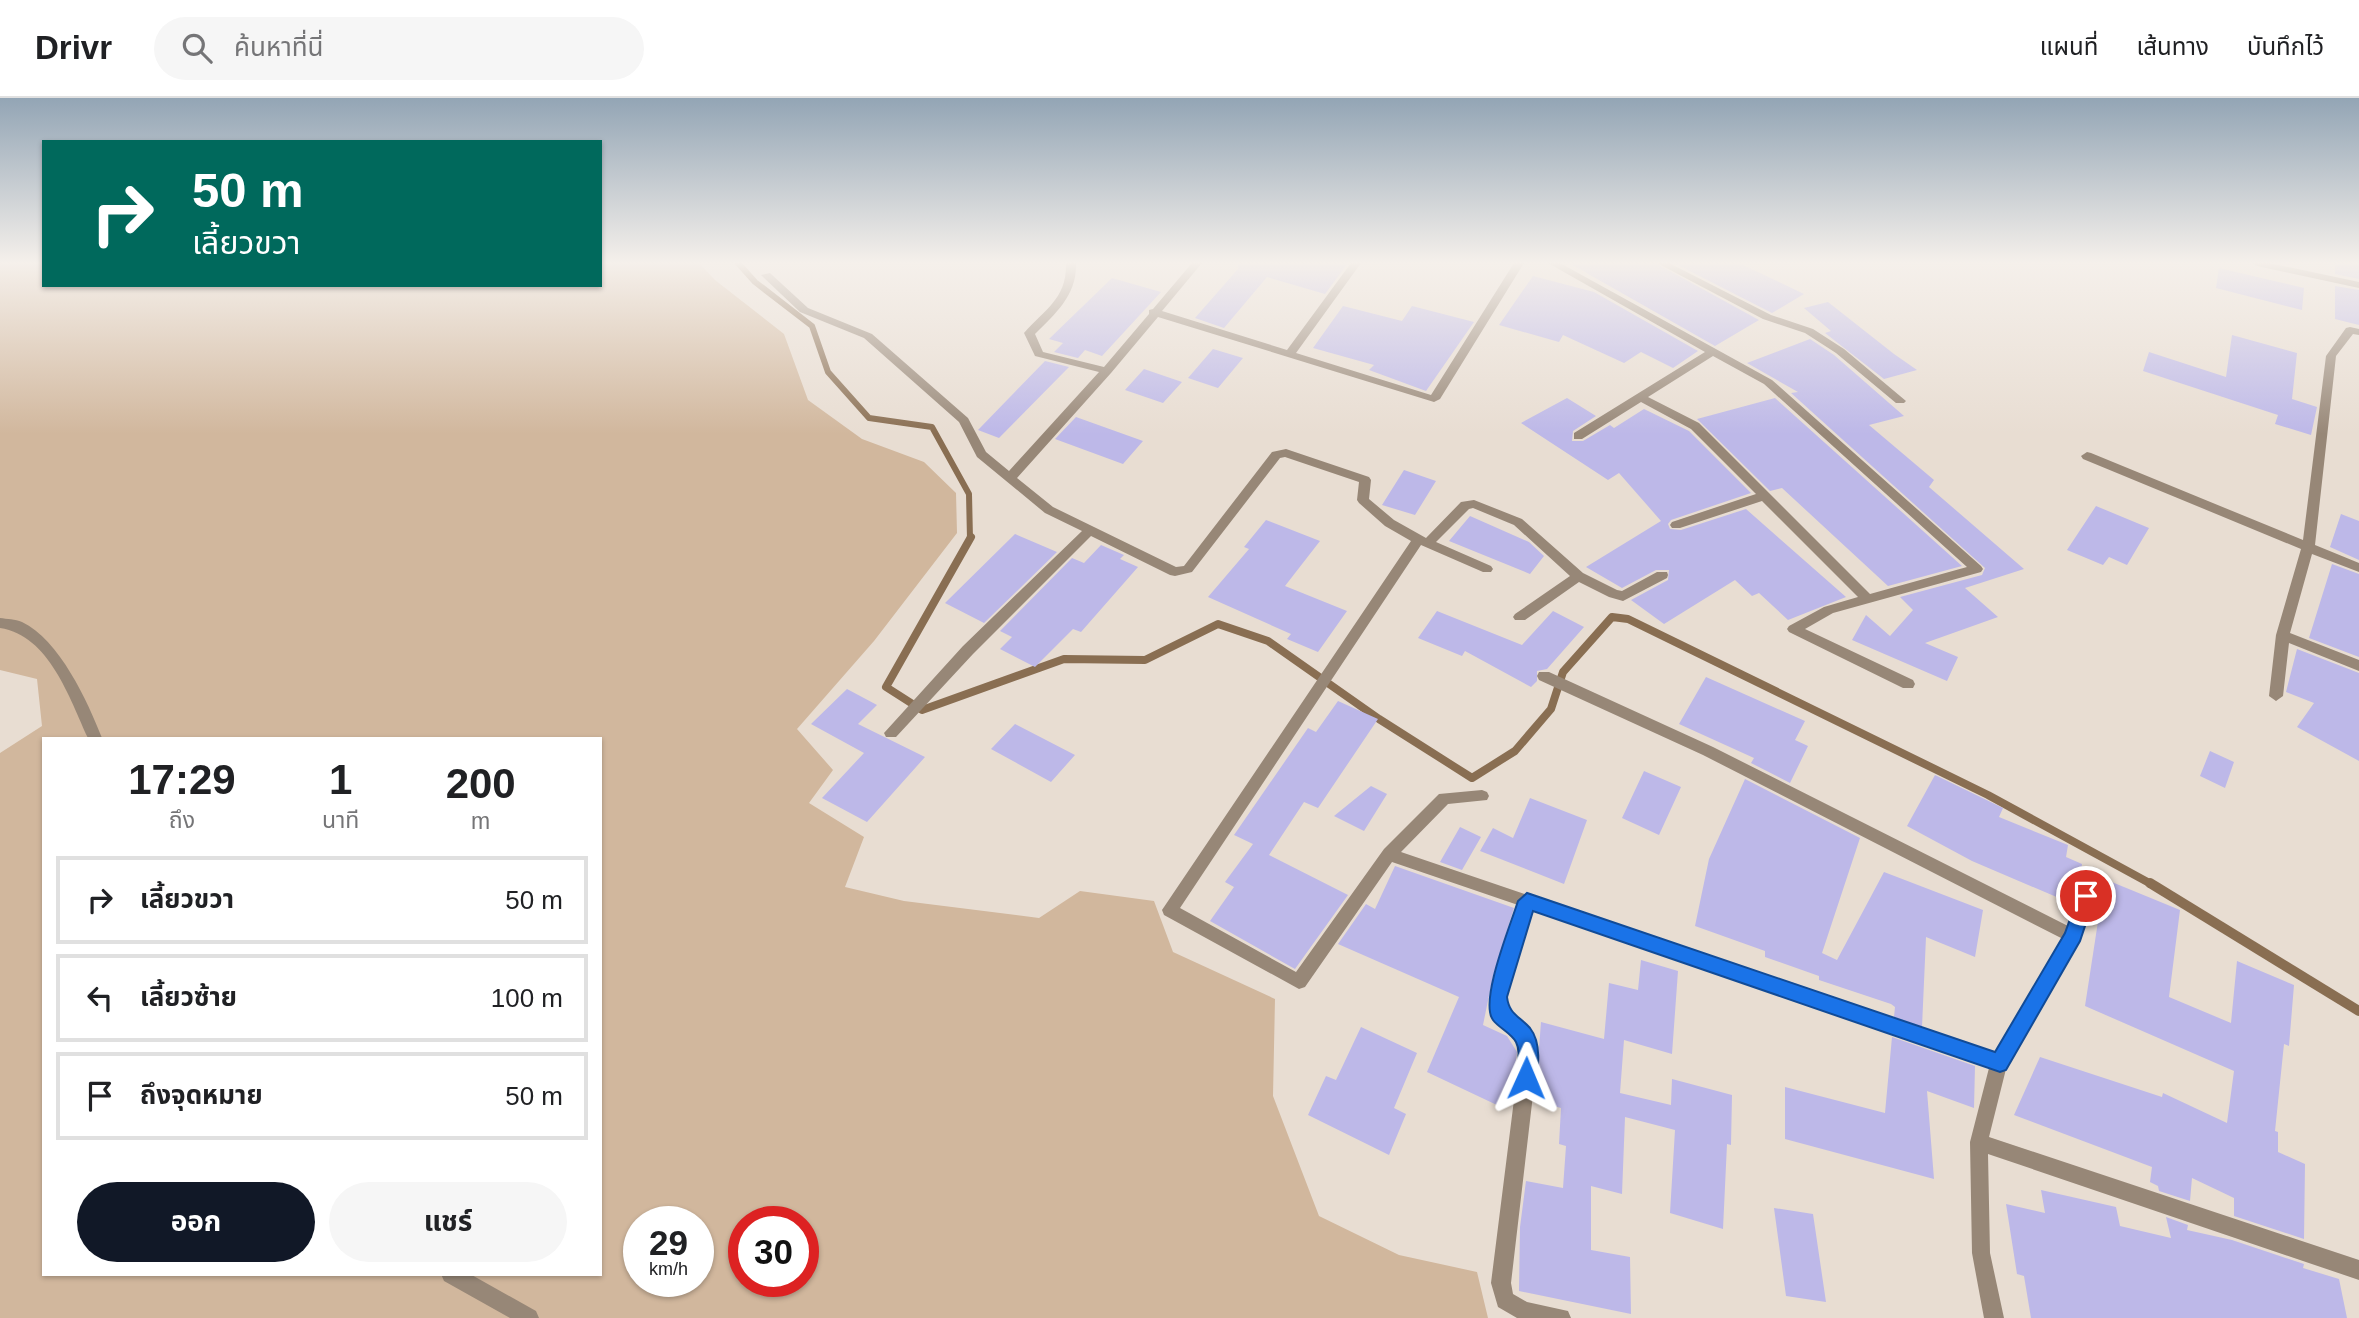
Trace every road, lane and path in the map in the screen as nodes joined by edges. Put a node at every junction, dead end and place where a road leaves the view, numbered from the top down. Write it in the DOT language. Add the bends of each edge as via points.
graph roads {
  1 [pos="828,320"];
  2 [pos="1042,320"];
  3 [pos="1147,320"];
  4 [pos="1180,320"];
  5 [pos="1314,320"];
  6 [pos="1483,320"];
  7 [pos="1655,320"];
  8 [pos="1777,320"];
  9 [pos="2359,332"];
  10 [pos="1712,352"];
  11 [pos="1290,353"];
  12 [pos="1107,371"];
  13 [pos="1642,398"];
  14 [pos="1900,401"];
  15 [pos="1578,436"];
  16 [pos="2087,456"];
  17 [pos="1010,478"];
  18 [pos="1764,496"];
  19 [pos="1676,525"];
  20 [pos="1088,532"];
  21 [pos="1424,540"];
  22 [pos="2308,547"];
  23 [pos="2359,568"];
  24 [pos="1487,569"];
  25 [pos="1662,575"];
  26 [pos="1578,576"];
  27 [pos="1867,600"];
  28 [pos="1520,617"];
  29 [pos="0,623"];
  30 [pos="2283,635"];
  31 [pos="2359,666"];
  32 [pos="1544,676"];
  33 [pos="1908,684"];
  34 [pos="2276,696"];
  35 [pos="891,733"];
  36 [pos="95,737"];
  37 [pos="1482,796"];
  38 [pos="1389,854"];
  39 [pos="2092,876"];
  40 [pos="1527,901"];
  41 [pos="2073,936"];
  42 [pos="2000,1063"];
  43 [pos="1979,1142"];
  44 [pos="2359,1269"];
  45 [pos="455,1276"];
  46 [pos="529,1318"];
  47 [pos="1561,1318"];
  48 [pos="1994,1318"];
  1 -- 17 [label="street" via="868,336 964,420 974,447"];
  2 -- 12 [label="street" via="1029,333 1039,354"];
  3 -- 12 [label="street"];
  4 -- 11 [label="street"];
  5 -- 11 [label="street"];
  6 -- 11 [label="street" via="1434,399"];
  7 -- 10 [label="street"];
  8 -- 14 [label="street" via="1809,331 1840,351"];
  9 -- 22 [label="street" via="2350,330 2331,356"];
  10 -- 13 [label="street"];
  10 -- 27 [label="street" via="1768,382 1977,569"];
  12 -- 17 [label="street"];
  13 -- 15 [label="street"];
  13 -- 18 [label="street" via="1695,426"];
  16 -- 22 [label="street"];
  17 -- 20 [label="street" via="1048,510"];
  18 -- 19 [label="street"];
  18 -- 27 [label="street"];
  20 -- 21 [label="street" via="1175,572 1188,569 1276,455 1286,453 1365,480 1363,500 1376,514"];
  20 -- 35 [label="street"];
  21 -- 24 [label="street"];
  21 -- 26 [label="street" via="1465,505 1474,504 1531,531"];
  21 -- 38 [label="street" via="1347,644 1170,910 1299,982"];
  22 -- 23 [label="street"];
  22 -- 30 [label="street"];
  25 -- 26 [label="street" via="1623,596"];
  26 -- 28 [label="street"];
  27 -- 33 [label="street" via="1829,610 1794,629"];
  29 -- 36 [label="street" via="10,622 33,637 62,670"];
  30 -- 31 [label="street"];
  30 -- 34 [label="street"];
  32 -- 41 [label="street" via="1708,751"];
  37 -- 38 [label="street" via="1444,798"];
  38 -- 40 [label="street"];
  39 -- 41 [label="street"];
  40 -- 42 [label="street"];
  40 -- 47 [label="street" via="1497,997 1499,1014 1524,1036 1529,1052 1501,1283 1505,1300 1524,1311"];
  41 -- 42 [label="street"];
  42 -- 43 [label="street"];
  43 -- 44 [label="street"];
  43 -- 48 [label="street" via="1981,1253"];
  45 -- 46 [label="street"];
}
